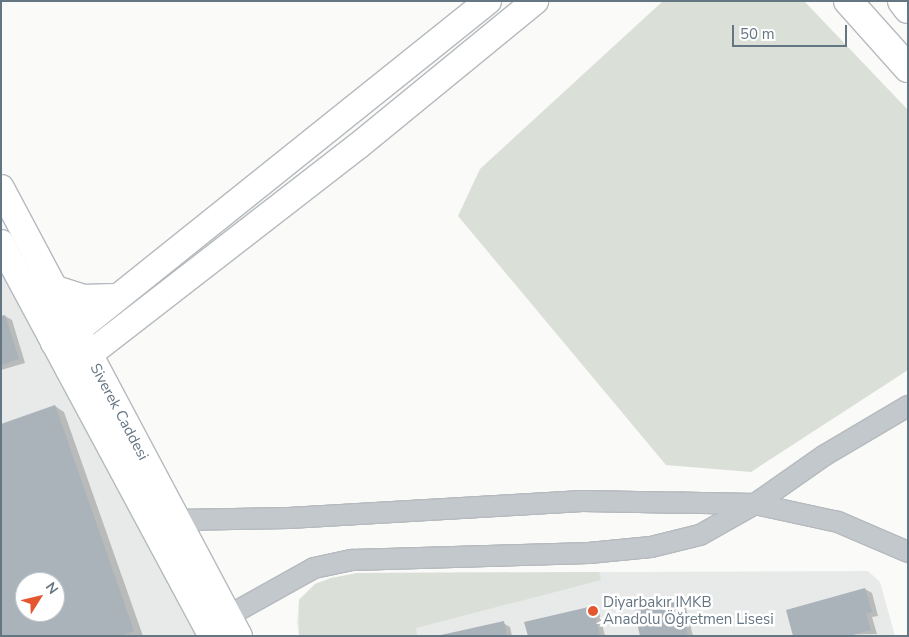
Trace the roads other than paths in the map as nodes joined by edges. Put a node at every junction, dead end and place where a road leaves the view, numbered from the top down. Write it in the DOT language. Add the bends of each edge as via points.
graph roads {
  1 [pos="488,1"];
  2 [pos="535,1"];
  3 [pos="848,1"];
  4 [pos="902,1"];
  5 [pos="908,9"];
  6 [pos="908,68"];
  7 [pos="1,188"];
  8 [pos="1,243"];
  9 [pos="53,288"];
  10 [pos="114,297"];
  11 [pos="76,331"];
  12 [pos="54,344"];
  13 [pos="79,363"];
  14 [pos="908,406"];
  15 [pos="755,504"];
  16 [pos="177,520"];
  17 [pos="908,552"];
  18 [pos="233,626"];
  19 [pos="212,636"];
  1 -- 10 [label="main road" via="381,90"];
  2 -- 13 [label="main road" via="358,146 135,316"];
  3 -- 6 [label="highway"];
  4 -- 5 [label="highway"];
  7 -- 9 [label="main road, Siverek Caddesi"];
  8 -- 12 [label="main road, Siverek Caddesi"];
  9 -- 10 [label="main road" via="83,298"];
  9 -- 11 [label="main road, Siverek Caddesi"];
  10 -- 11 [label="main road"];
  11 -- 12 [label="main road"];
  11 -- 13 [label="main road, Siverek Caddesi"];
  12 -- 13 [label="main road, Siverek Caddesi"];
  13 -- 16 [label="main road, Siverek Caddesi"];
  13 -- 19 [label="main road, Siverek Caddesi"];
  14 -- 15 [label="street" via="825,455"];
  15 -- 16 [label="street" via="583,502 289,518"];
  15 -- 17 [label="street" via="838,522"];
  15 -- 18 [label="street" via="700,535 651,547 589,553 352,560 314,568"];
  16 -- 18 [label="main road, Siverek Caddesi"];
}
